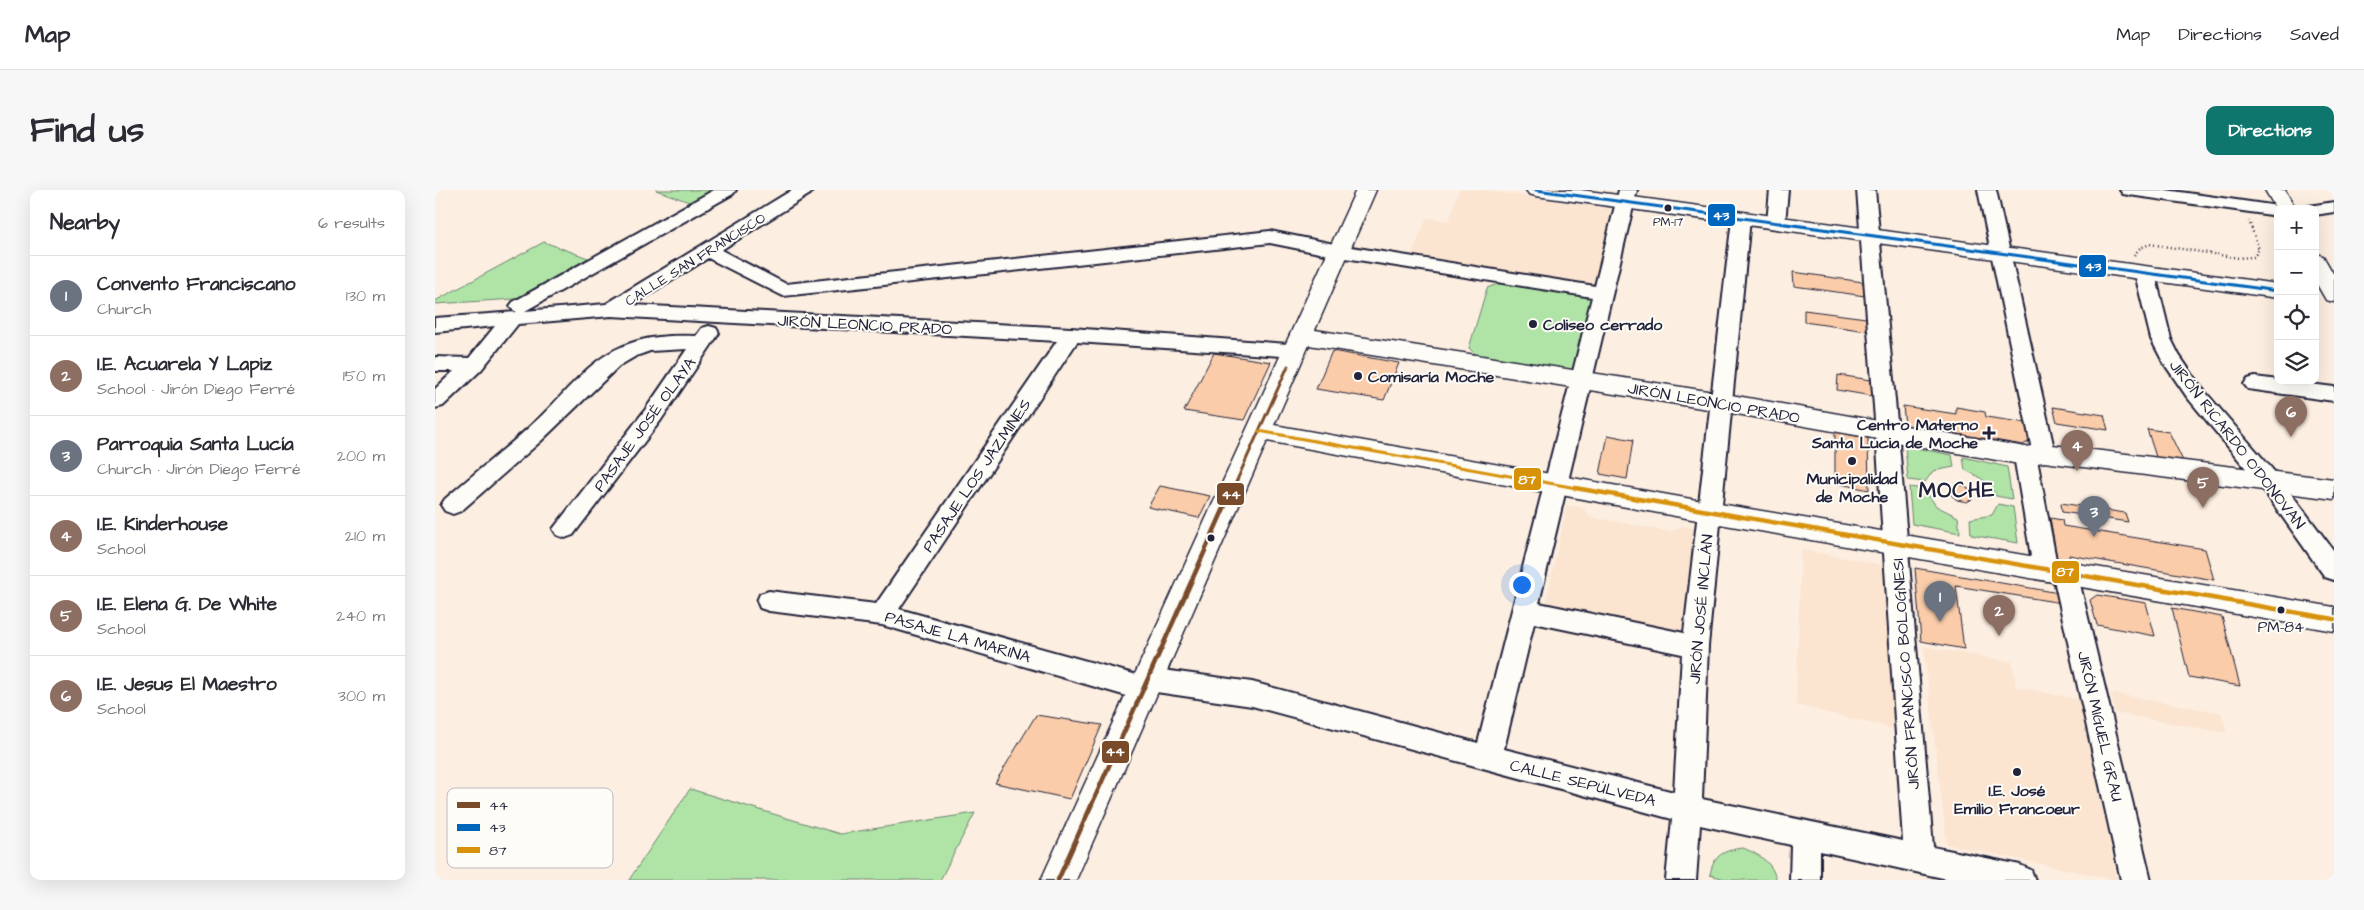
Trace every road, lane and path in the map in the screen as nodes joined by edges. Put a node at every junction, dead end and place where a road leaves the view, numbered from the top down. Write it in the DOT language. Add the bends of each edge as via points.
graph roads {
  1 [pos="727,190"];
  2 [pos="804,190"];
  3 [pos="1366,190"];
  4 [pos="1536,190"];
  5 [pos="1779,190"];
  6 [pos="1866,190"];
  7 [pos="1987,190"];
  8 [pos="2129,190"];
  9 [pos="2275,190"];
  10 [pos="1626,196"];
  11 [pos="2284,205"];
  12 [pos="2243,206"];
  13 [pos="2334,207"];
  14 [pos="2319,209"];
  15 [pos="2274,210"];
  16 [pos="1741,218"];
  17 [pos="1776,223"];
  18 [pos="1870,236"];
  19 [pos="708,250"];
  20 [pos="1339,251"];
  21 [pos="2001,253"];
  22 [pos="2319,268"];
  23 [pos="2143,276"];
  24 [pos="2274,291"];
  25 [pos="1602,293"];
  26 [pos="2319,296"];
  27 [pos="2334,296"];
  28 [pos="611,310"];
  29 [pos="516,313"];
  30 [pos="719,316"];
  31 [pos="435,325"];
  32 [pos="1071,335"];
  33 [pos="702,343"];
  34 [pos="1299,343"];
  35 [pos="435,364"];
  36 [pos="474,365"];
  37 [pos="1580,380"];
  38 [pos="2255,384"];
  39 [pos="2334,394"];
  40 [pos="435,401"];
  41 [pos="1720,402"];
  42 [pos="1259,431"];
  43 [pos="1887,432"];
  44 [pos="2035,454"];
  45 [pos="2270,482"];
  46 [pos="1555,485"];
  47 [pos="2334,489"];
  48 [pos="453,506"];
  49 [pos="1708,512"];
  50 [pos="565,529"];
  51 [pos="1896,544"];
  52 [pos="2055,570"];
  53 [pos="2334,570"];
  54 [pos="769,601"];
  55 [pos="1523,610"];
  56 [pos="882,614"];
  57 [pos="2334,619"];
  58 [pos="1695,646"];
  59 [pos="1146,684"];
  60 [pos="1487,758"];
  61 [pos="1687,809"];
  62 [pos="1806,834"];
  63 [pos="1919,859"];
  64 [pos="1058,880"];
  65 [pos="1681,880"];
  66 [pos="1805,880"];
  67 [pos="2020,880"];
  68 [pos="2136,880"];
  1 -- 29 [label="street"];
  2 -- 19 [label="street, CALLE SAN FRANCISCO"];
  3 -- 20 [label="street"];
  4 -- 10 [label="street"];
  5 -- 17 [label="street"];
  6 -- 18 [label="street, JIRÓN FRANCISCO BOLOGNESI"];
  7 -- 21 [label="street, JIRÓN MIGUEL GRAU"];
  8 -- 12 [label="street"];
  9 -- 11 [label="street"];
  10 -- 16 [label="street"];
  10 -- 25 [label="street"];
  12 -- 15 [label="street"];
  12 -- 23 [label="path" via="2259,250 2257,255 2239,258 2144,245 2134,254"];
  13 -- 14 [label="street"];
  16 -- 17 [label="street"];
  16 -- 41 [label="street, JIRÓN JOSÉ INCLÁN"];
  17 -- 18 [label="street"];
  18 -- 21 [label="street"];
  18 -- 43 [label="street, JIRÓN FRANCISCO BOLOGNESI"];
  19 -- 20 [label="street" via="783,290 1270,237"];
  19 -- 28 [label="street, CALLE SAN FRANCISCO"];
  20 -- 25 [label="street"];
  20 -- 34 [label="street"];
  21 -- 23 [label="street"];
  21 -- 44 [label="street, JIRÓN MIGUEL GRAU"];
  22 -- 27 [label="street"];
  23 -- 24 [label="street"];
  23 -- 45 [label="street, JIRÓN RICARDO O'DONOVAN" via="2161,339 2170,357 2194,392"];
  25 -- 37 [label="street"];
  26 -- 27 [label="street"];
  28 -- 29 [label="street, JIRÓN LEONCIO PRADO"];
  28 -- 30 [label="street, JIRÓN LEONCIO PRADO"];
  29 -- 31 [label="street, JIRÓN LEONCIO PRADO"];
  29 -- 36 [label="street"];
  30 -- 32 [label="street, JIRÓN LEONCIO PRADO"];
  30 -- 33 [label="street, PASAJE JOSÉ OLAYA"];
  32 -- 34 [label="street, JIRÓN LEONCIO PRADO"];
  32 -- 56 [label="street, PASAJE LOS JAZMINES"];
  33 -- 48 [label="street" via="657,342 610,361 543,427"];
  33 -- 50 [label="street, PASAJE JOSÉ OLAYA" via="653,415"];
  34 -- 37 [label="street, JIRÓN LEONCIO PRADO"];
  34 -- 42 [label="street"];
  35 -- 36 [label="street"];
  36 -- 40 [label="street"];
  37 -- 41 [label="street, JIRÓN LEONCIO PRADO"];
  37 -- 46 [label="street"];
  38 -- 39 [label="street"];
  41 -- 43 [label="street, JIRÓN LEONCIO PRADO"];
  41 -- 49 [label="street, JIRÓN JOSÉ INCLÁN"];
  42 -- 46 [label="street"];
  42 -- 59 [label="street"];
  43 -- 44 [label="street, JIRÓN LEONCIO PRADO"];
  43 -- 51 [label="street, JIRÓN FRANCISCO BOLOGNESI"];
  44 -- 45 [label="street, JIRÓN LEONCIO PRADO"];
  44 -- 52 [label="street, JIRÓN MIGUEL GRAU"];
  45 -- 47 [label="street, JIRÓN LEONCIO PRADO"];
  45 -- 53 [label="street, JIRÓN RICARDO O'DONOVAN"];
  46 -- 49 [label="street"];
  46 -- 55 [label="street"];
  49 -- 51 [label="street"];
  49 -- 58 [label="street, JIRÓN JOSÉ INCLÁN"];
  51 -- 52 [label="street"];
  51 -- 63 [label="street, JIRÓN FRANCISCO BOLOGNESI"];
  52 -- 57 [label="street"];
  52 -- 68 [label="street, JIRÓN MIGUEL GRAU"];
  54 -- 56 [label="street, PASAJE LA MARINA"];
  55 -- 58 [label="street"];
  55 -- 60 [label="street"];
  56 -- 59 [label="street, PASAJE LA MARINA"];
  58 -- 61 [label="street, JIRÓN JOSÉ INCLÁN"];
  59 -- 60 [label="street, CALLE SEPÚLVEDA" via="1251,694"];
  59 -- 64 [label="street"];
  60 -- 61 [label="street, CALLE SEPÚLVEDA"];
  61 -- 62 [label="street, CALLE SEPÚLVEDA"];
  61 -- 65 [label="street, JIRÓN JOSÉ INCLÁN"];
  62 -- 63 [label="street, CALLE SEPÚLVEDA"];
  62 -- 66 [label="street"];
  63 -- 67 [label="street, CALLE SEPÚLVEDA"];
}
